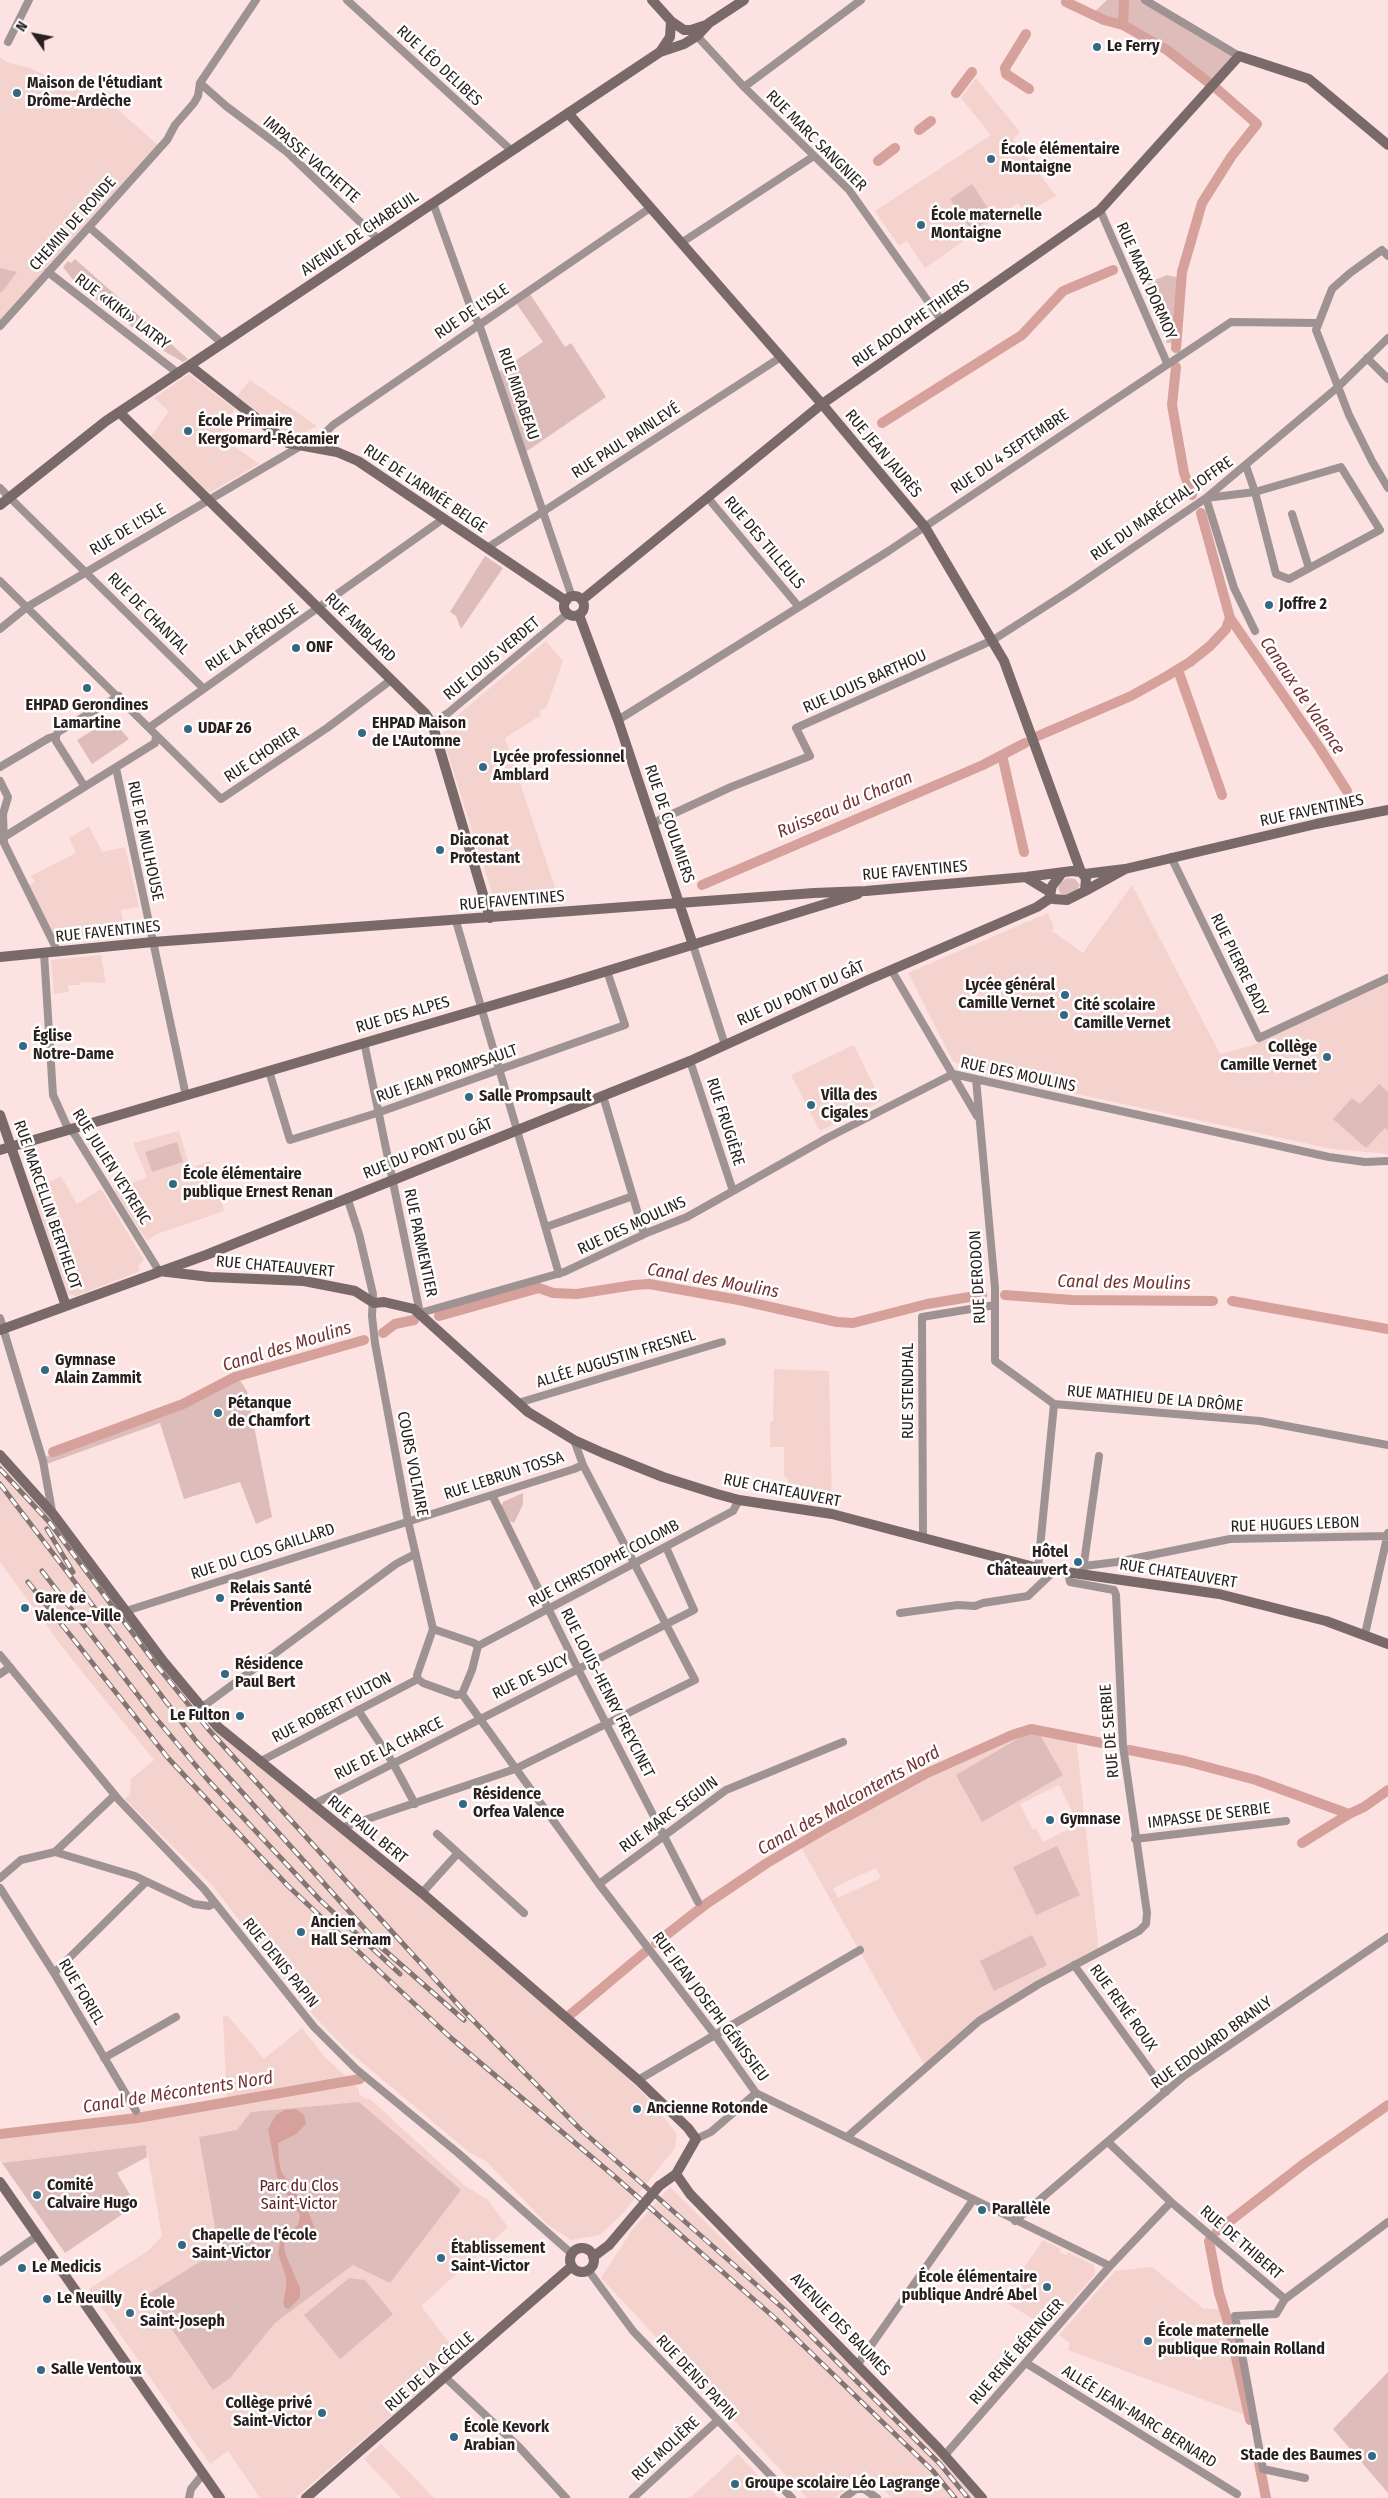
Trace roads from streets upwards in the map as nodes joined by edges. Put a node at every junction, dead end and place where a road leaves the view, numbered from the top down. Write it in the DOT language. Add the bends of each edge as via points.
graph roads {
  1 [pos="29,0"];
  2 [pos="256,0"];
  3 [pos="347,0"];
  4 [pos="652,0"];
  5 [pos="744,0"];
  6 [pos="861,0"];
  7 [pos="1146,0"];
  8 [pos="671,21"];
  9 [pos="713,21"];
  10 [pos="697,36"];
  11 [pos="8,42"];
  12 [pos="660,52"];
  13 [pos="1239,56"];
  14 [pos="200,82"];
  15 [pos="744,87"];
  16 [pos="568,113"];
  17 [pos="1388,144"];
  18 [pos="512,151"];
  19 [pos="814,156"];
  20 [pos="433,202"];
  21 [pos="650,208"];
  22 [pos="1100,210"];
  23 [pos="89,228"];
  24 [pos="379,240"];
  25 [pos="681,243"];
  26 [pos="1385,253"];
  27 [pos="48,272"];
  28 [pos="942,322"];
  29 [pos="1318,323"];
  30 [pos="479,324"];
  31 [pos="0,326"];
  32 [pos="1388,338"];
  33 [pos="223,344"];
  34 [pos="781,357"];
  35 [pos="1367,358"];
  36 [pos="1167,363"];
  37 [pos="190,366"];
  38 [pos="177,376"];
  39 [pos="1388,380"];
  40 [pos="1338,387"];
  41 [pos="822,404"];
  42 [pos="120,413"];
  43 [pos="299,447"];
  44 [pos="322,449"];
  45 [pos="1246,466"];
  46 [pos="0,488"];
  47 [pos="1388,488"];
  48 [pos="1255,492"];
  49 [pos="10,496"];
  50 [pos="708,498"];
  51 [pos="1206,498"];
  52 [pos="207,499"];
  53 [pos="0,505"];
  54 [pos="544,511"];
  55 [pos="1292,514"];
  56 [pos="443,519"];
  57 [pos="925,526"];
  58 [pos="487,548"];
  59 [pos="1309,568"];
  60 [pos="85,572"];
  61 [pos="0,580"];
  62 [pos="573,599"];
  63 [pos="27,607"];
  64 [pos="799,607"];
  65 [pos="319,609"];
  66 [pos="567,614"];
  67 [pos="579,615"];
  68 [pos="0,629"];
  69 [pos="1255,631"];
  70 [pos="993,640"];
  71 [pos="391,680"];
  72 [pos="203,688"];
  73 [pos="118,696"];
  74 [pos="618,720"];
  75 [pos="432,723"];
  76 [pos="150,727"];
  77 [pos="56,736"];
  78 [pos="156,736"];
  79 [pos="0,767"];
  80 [pos="116,768"];
  81 [pos="0,781"];
  82 [pos="86,785"];
  83 [pos="1388,810"];
  84 [pos="653,823"];
  85 [pos="4,837"];
  86 [pos="1171,857"];
  87 [pos="1125,868"];
  88 [pos="1062,873"];
  89 [pos="1083,873"];
  90 [pos="1026,877"];
  91 [pos="866,891"];
  92 [pos="1085,891"];
  93 [pos="814,893"];
  94 [pos="1051,894"];
  95 [pos="680,903"];
  96 [pos="814,908"];
  97 [pos="490,918"];
  98 [pos="456,921"];
  99 [pos="153,942"];
  100 [pos="693,945"];
  101 [pos="58,952"];
  102 [pos="44,953"];
  103 [pos="0,957"];
  104 [pos="607,970"];
  105 [pos="892,971"];
  106 [pos="1388,978"];
  107 [pos="482,1007"];
  108 [pos="364,1042"];
  109 [pos="725,1045"];
  110 [pos="690,1061"];
  111 [pos="500,1070"];
  112 [pos="269,1071"];
  113 [pos="953,1074"];
  114 [pos="976,1079"];
  115 [pos="186,1096"];
  116 [pos="604,1096"];
  117 [pos="377,1113"];
  118 [pos="0,1115"];
  119 [pos="979,1120"];
  120 [pos="70,1129"];
  121 [pos="518,1130"];
  122 [pos="11,1147"];
  123 [pos="0,1150"];
  124 [pos="1388,1161"];
  125 [pos="392,1179"];
  126 [pos="733,1191"];
  127 [pos="633,1196"];
  128 [pos="347,1197"];
  129 [pos="546,1227"];
  130 [pos="644,1234"];
  131 [pos="160,1271"];
  132 [pos="559,1274"];
  133 [pos="374,1303"];
  134 [pos="995,1305"];
  135 [pos="66,1306"];
  136 [pos="420,1313"];
  137 [pos="1,1325"];
  138 [pos="722,1342"];
  139 [pos="518,1403"];
  140 [pos="1054,1404"];
  141 [pos="574,1440"];
  142 [pos="1388,1445"];
  143 [pos="0,1455"];
  144 [pos="1099,1456"];
  145 [pos="583,1465"];
  146 [pos="492,1495"];
  147 [pos="738,1500"];
  148 [pos="53,1514"];
  149 [pos="408,1520"];
  150 [pos="1388,1535"];
  151 [pos="923,1538"];
  152 [pos="666,1547"];
  153 [pos="415,1554"];
  154 [pos="634,1564"];
  155 [pos="1038,1568"];
  156 [pos="1054,1570"];
  157 [pos="1084,1570"];
  158 [pos="1068,1573"];
  159 [pos="549,1608"];
  160 [pos="126,1611"];
  161 [pos="900,1613"];
  162 [pos="666,1626"];
  163 [pos="433,1629"];
  164 [pos="1365,1634"];
  165 [pos="1388,1644"];
  166 [pos="478,1646"];
  167 [pos="0,1655"];
  168 [pos="10,1667"];
  169 [pos="578,1669"];
  170 [pos="0,1674"];
  171 [pos="418,1679"];
  172 [pos="462,1694"];
  173 [pos="200,1708"];
  174 [pos="358,1710"];
  175 [pos="479,1719"];
  176 [pos="606,1724"];
  177 [pos="843,1742"];
  178 [pos="259,1762"];
  179 [pos="393,1763"];
  180 [pos="515,1769"];
  181 [pos="115,1795"];
  182 [pos="415,1804"];
  183 [pos="312,1805"];
  184 [pos="1286,1821"];
  185 [pos="342,1828"];
  186 [pos="437,1834"];
  187 [pos="664,1835"];
  188 [pos="1135,1839"];
  189 [pos="55,1852"];
  190 [pos="458,1853"];
  191 [pos="0,1878"];
  192 [pos="146,1882"];
  193 [pos="599,1884"];
  194 [pos="0,1888"];
  195 [pos="422,1893"];
  196 [pos="698,1902"];
  197 [pos="214,1903"];
  198 [pos="524,1913"];
  199 [pos="1388,1937"];
  200 [pos="860,1950"];
  201 [pos="1074,1965"];
  202 [pos="54,1973"];
  203 [pos="176,2017"];
  204 [pos="715,2035"];
  205 [pos="104,2058"];
  206 [pos="638,2080"];
  207 [pos="1166,2092"];
  208 [pos="756,2093"];
  209 [pos="136,2111"];
  210 [pos="848,2137"];
  211 [pos="696,2139"];
  212 [pos="1108,2142"];
  213 [pos="676,2174"];
  214 [pos="0,2182"];
  215 [pos="972,2200"];
  216 [pos="1171,2202"];
  217 [pos="1015,2221"];
  218 [pos="1388,2222"];
  219 [pos="37,2236"];
  220 [pos="572,2254"];
  221 [pos="593,2257"];
  222 [pos="0,2262"];
  223 [pos="572,2266"];
  224 [pos="1110,2266"];
  225 [pos="588,2270"];
  226 [pos="1285,2299"];
  227 [pos="1026,2363"];
  228 [pos="858,2364"];
  229 [pos="446,2378"];
  230 [pos="717,2421"];
  231 [pos="945,2455"];
  232 [pos="203,2474"];
  233 [pos="1305,2478"];
  234 [pos="1237,2494"];
  235 [pos="189,2498"];
  236 [pos="220,2498"];
  237 [pos="306,2498"];
  238 [pos="566,2498"];
  239 [pos="633,2498"];
  240 [pos="792,2498"];
  241 [pos="844,2498"];
  242 [pos="877,2498"];
  243 [pos="982,2498"];
  1 -- 11 [label="street"];
  2 -- 14 [label="street, CHEMIN DE RONDE"];
  3 -- 18 [label="street, RUE LÉO DELIBES"];
  4 -- 8 [label="street"];
  5 -- 9 [label="street, AVENUE DE CHABEUIL"];
  6 -- 15 [label="street"];
  7 -- 13 [label="street"];
  8 -- 9 [label="street" via="684,30 691,30"];
  8 -- 12 [label="street" via="670,37"];
  9 -- 10 [label="street, AVENUE DE CHABEUIL"];
  10 -- 12 [label="street, AVENUE DE CHABEUIL"];
  10 -- 15 [label="street, RUE MARC SANGNIER"];
  12 -- 16 [label="street, AVENUE DE CHABEUIL"];
  13 -- 17 [label="street" via="1309,79"];
  13 -- 22 [label="street, RUE ADOLPHE THIERS"];
  14 -- 23 [label="street, CHEMIN DE RONDE" via="194,104 174,125 167,140"];
  14 -- 24 [label="street, IMPASSE VACHETTE" via="286,152"];
  15 -- 19 [label="street, RUE MARC SANGNIER"];
  16 -- 18 [label="street, AVENUE DE CHABEUIL"];
  16 -- 21 [label="street, RUE JEAN JAURÈS"];
  18 -- 20 [label="street, AVENUE DE CHABEUIL"];
  19 -- 25 [label="street"];
  19 -- 28 [label="street, RUE MARC SANGNIER" via="849,190"];
  20 -- 24 [label="street, AVENUE DE CHABEUIL"];
  20 -- 30 [label="street, RUE MIRABEAU"];
  21 -- 25 [label="street, RUE JEAN JAURÈS"];
  21 -- 30 [label="street, RUE DE L'ISLE"];
  22 -- 28 [label="street, RUE ADOLPHE THIERS"];
  22 -- 36 [label="street, RUE MARX DORMOY"];
  23 -- 27 [label="street, CHEMIN DE RONDE"];
  23 -- 33 [label="street"];
  24 -- 33 [label="street, AVENUE DE CHABEUIL"];
  25 -- 34 [label="street, RUE JEAN JAURÈS"];
  26 -- 29 [label="street" via="1350,273 1332,290"];
  27 -- 31 [label="street, CHEMIN DE RONDE"];
  27 -- 38 [label="street, RUE «KIKI» LATRY"];
  28 -- 41 [label="street, RUE ADOLPHE THIERS"];
  29 -- 36 [label="street, RUE DU 4 SEPTEMBRE" via="1231,322"];
  29 -- 40 [label="street" via="1316,330"];
  30 -- 44 [label="street, RUE DE L'ISLE" via="333,425 325,433"];
  30 -- 54 [label="street, RUE MIRABEAU"];
  32 -- 35 [label="street, RUE DU MARÉCHAL JOFFRE"];
  33 -- 37 [label="street, AVENUE DE CHABEUIL"];
  34 -- 41 [label="street, RUE JEAN JAURÈS"];
  34 -- 54 [label="street, RUE PAUL PAINLEVÉ"];
  35 -- 39 [label="street"];
  35 -- 40 [label="street, RUE DU MARÉCHAL JOFFRE"];
  36 -- 57 [label="street, RUE DU 4 SEPTEMBRE"];
  37 -- 38 [label="street, AVENUE DE CHABEUIL"];
  37 -- 43 [label="street, RUE DE L'ARMÉE BELGE" via="278,437"];
  38 -- 42 [label="street, AVENUE DE CHABEUIL"];
  40 -- 45 [label="street, RUE DU MARÉCHAL JOFFRE"];
  40 -- 47 [label="street" via="1369,456"];
  41 -- 50 [label="street, RUE ADOLPHE THIERS"];
  41 -- 57 [label="street, RUE JEAN JAURÈS"];
  42 -- 49 [label="street, AVENUE DE CHABEUIL" via="84,436"];
  42 -- 52 [label="street, RUE AMBLARD"];
  43 -- 44 [label="street, RUE DE L'ARMÉE BELGE"];
  43 -- 52 [label="street, RUE DE L'ISLE"];
  44 -- 56 [label="street, RUE DE L'ARMÉE BELGE" via="358,461"];
  45 -- 48 [label="street"];
  45 -- 51 [label="street, RUE DU MARÉCHAL JOFFRE"];
  46 -- 49 [label="street, RUE DE CHANTAL"];
  48 -- 51 [label="street"];
  48 -- 59 [label="street" via="1276,574 1289,579"];
  48 -- 59 [label="street" via="1342,467 1380,530"];
  49 -- 53 [label="street, AVENUE DE CHABEUIL"];
  49 -- 60 [label="street, RUE DE CHANTAL"];
  50 -- 62 [label="street, RUE ADOLPHE THIERS"];
  50 -- 64 [label="street, RUE DES TILLEULS"];
  51 -- 69 [label="street" via="1234,588"];
  51 -- 70 [label="street, RUE DU MARÉCHAL JOFFRE"];
  52 -- 60 [label="street, RUE DE L'ISLE"];
  52 -- 65 [label="street, RUE AMBLARD"];
  54 -- 58 [label="street, RUE PAUL PAINLEVÉ"];
  54 -- 62 [label="street, RUE MIRABEAU"];
  55 -- 59 [label="street"];
  56 -- 58 [label="street, RUE DE L'ARMÉE BELGE"];
  56 -- 65 [label="street, RUE LA PÉROUSE"];
  57 -- 64 [label="street, RUE DU 4 SEPTEMBRE"];
  57 -- 70 [label="street, RUE JEAN JAURÈS"];
  58 -- 62 [label="street, RUE DE L'ARMÉE BELGE"];
  60 -- 63 [label="street, RUE DE L'ISLE"];
  60 -- 72 [label="street, RUE DE CHANTAL"];
  61 -- 63 [label="street"];
  62 -- 66 [label="street" via="564,608"];
  62 -- 67 [label="street" via="584,610"];
  63 -- 68 [label="street, RUE DE L'ISLE"];
  63 -- 73 [label="street"];
  64 -- 74 [label="street, RUE DU 4 SEPTEMBRE"];
  65 -- 71 [label="street, RUE AMBLARD"];
  65 -- 72 [label="street, RUE LA PÉROUSE"];
  66 -- 67 [label="street"];
  66 -- 75 [label="street, RUE LOUIS VERDET"];
  67 -- 74 [label="street, RUE DE COULMIERS"];
  70 -- 84 [label="street, RUE LOUIS BARTHOU" via="796,728 810,756"];
  70 -- 89 [label="street, RUE JEAN JAURÈS" via="1004,661"];
  71 -- 75 [label="street, RUE AMBLARD"];
  71 -- 78 [label="street, RUE CHORIER" via="327,728 221,799"];
  72 -- 76 [label="street, RUE LA PÉROUSE"];
  73 -- 76 [label="street"];
  73 -- 77 [label="street"];
  74 -- 84 [label="street, RUE DE COULMIERS"];
  75 -- 97 [label="street, RUE AMBLARD"];
  76 -- 78 [label="street"];
  77 -- 79 [label="street"];
  77 -- 82 [label="street" via="56,741"];
  78 -- 80 [label="street" via="154,743"];
  80 -- 82 [label="street"];
  80 -- 99 [label="street, RUE DE MULHOUSE"];
  81 -- 85 [label="street" via="8,796 3,814"];
  82 -- 85 [label="street"];
  83 -- 86 [label="street, RUE FAVENTINES"];
  84 -- 95 [label="street, RUE DE COULMIERS"];
  85 -- 101 [label="street" via="4,843"];
  86 -- 87 [label="street, RUE FAVENTINES"];
  86 -- 106 [label="street, RUE PIERRE BADY" via="1259,1038"];
  87 -- 89 [label="street, RUE FAVENTINES"];
  87 -- 92 [label="street, RUE FAVENTINES"];
  88 -- 89 [label="street"];
  88 -- 90 [label="street, RUE FAVENTINES"];
  88 -- 94 [label="street"];
  89 -- 92 [label="street" via="1087,882"];
  90 -- 91 [label="street, RUE FAVENTINES"];
  90 -- 94 [label="street" via="1038,882"];
  91 -- 93 [label="street, RUE FAVENTINES"];
  91 -- 96 [label="street, RUE DES ALPES"];
  92 -- 94 [label="street" via="1067,900 1055,900"];
  93 -- 95 [label="street, RUE FAVENTINES"];
  93 -- 96 [label="street" via="819,900"];
  94 -- 105 [label="street, RUE DU PONT DU GÂT" via="1037,907"];
  95 -- 97 [label="street, RUE FAVENTINES"];
  95 -- 100 [label="street, RUE DE COULMIERS"];
  96 -- 100 [label="street, RUE DES ALPES"];
  97 -- 98 [label="street, RUE FAVENTINES"];
  98 -- 99 [label="street, RUE FAVENTINES"];
  98 -- 107 [label="street"];
  99 -- 101 [label="street, RUE FAVENTINES"];
  99 -- 115 [label="street, RUE DE MULHOUSE"];
  100 -- 104 [label="street, RUE DES ALPES"];
  100 -- 109 [label="street, RUE DE COULMIERS"];
  101 -- 102 [label="street, RUE FAVENTINES"];
  102 -- 103 [label="street, RUE FAVENTINES"];
  102 -- 120 [label="street, RUE JULIEN VEYRENC" via="53,1095"];
  104 -- 107 [label="street, RUE DES ALPES"];
  104 -- 111 [label="street, RUE JEAN PROMPSAULT" via="625,1025"];
  105 -- 109 [label="street, RUE DU PONT DU GÂT"];
  105 -- 113 [label="street, RUE DERODON"];
  107 -- 108 [label="street, RUE DES ALPES"];
  107 -- 111 [label="street"];
  108 -- 112 [label="street, RUE DES ALPES"];
  108 -- 117 [label="street, RUE PARMENTIER"];
  109 -- 110 [label="street, RUE DU PONT DU GÂT"];
  110 -- 116 [label="street, RUE DU PONT DU GÂT"];
  110 -- 126 [label="street, RUE FRUGIÈRE"];
  111 -- 117 [label="street, RUE JEAN PROMPSAULT"];
  111 -- 121 [label="street"];
  112 -- 115 [label="street, RUE DES ALPES"];
  112 -- 117 [label="street, RUE JEAN PROMPSAULT" via="290,1140"];
  113 -- 114 [label="street, RUE DES MOULINS"];
  113 -- 119 [label="street, RUE DERODON"];
  113 -- 126 [label="street, RUE DES MOULINS" via="895,1101"];
  114 -- 119 [label="street, RUE DERODON"];
  114 -- 124 [label="street, RUE DES MOULINS" via="1329,1157 1365,1162"];
  115 -- 120 [label="street, RUE DES ALPES"];
  116 -- 121 [label="street, RUE DU PONT DU GÂT"];
  116 -- 127 [label="street"];
  117 -- 125 [label="street, RUE PARMENTIER"];
  118 -- 122 [label="street, RUE MARCELLIN BERTHELOT"];
  119 -- 134 [label="street, RUE DERODON"];
  120 -- 122 [label="street, RUE DES ALPES"];
  120 -- 131 [label="street, RUE JULIEN VEYRENC"];
  121 -- 125 [label="street, RUE DU PONT DU GÂT"];
  121 -- 129 [label="street"];
  122 -- 123 [label="street, RUE DES ALPES"];
  122 -- 135 [label="street, RUE MARCELLIN BERTHELOT"];
  125 -- 128 [label="street, RUE DU PONT DU GÂT"];
  125 -- 136 [label="street, RUE PARMENTIER"];
  126 -- 130 [label="street, RUE DES MOULINS" via="687,1217"];
  127 -- 129 [label="street"];
  127 -- 130 [label="street"];
  128 -- 131 [label="street, RUE DU PONT DU GÂT" via="206,1256"];
  128 -- 133 [label="street, COURS VOLTAIRE"];
  129 -- 132 [label="street"];
  130 -- 132 [label="street, RUE DES MOULINS"];
  131 -- 133 [label="street, RUE CHATEAUVERT" via="304,1281 355,1291"];
  131 -- 135 [label="street, RUE DU PONT DU GÂT"];
  132 -- 136 [label="street, RUE DES MOULINS"];
  133 -- 136 [label="street, RUE CHATEAUVERT" via="384,1302"];
  133 -- 149 [label="street, COURS VOLTAIRE" via="375,1342"];
  134 -- 140 [label="street, RUE DERODON" via="995,1361"];
  134 -- 151 [label="street, RUE STENDHAL" via="922,1317"];
  135 -- 137 [label="street, RUE DU PONT DU GÂT"];
  136 -- 139 [label="street, RUE CHATEAUVERT"];
  137 -- 148 [label="street" via="45,1468"];
  138 -- 139 [label="street, ALLÉE AUGUSTIN FRESNEL"];
  139 -- 141 [label="street, RUE CHATEAUVERT"];
  140 -- 142 [label="street, RUE MATHIEU DE LA DRÔME" via="1260,1421"];
  140 -- 155 [label="street, RUE MATHIEU DE LA DRÔME"];
  141 -- 145 [label="street, RUE LEBRUN TOSSA"];
  141 -- 147 [label="street, RUE CHATEAUVERT" via="663,1477"];
  143 -- 148 [label="street, RUE PAUL BERT"];
  144 -- 157 [label="street"];
  145 -- 146 [label="street, RUE LEBRUN TOSSA"];
  145 -- 154 [label="street"];
  146 -- 149 [label="street, RUE LEBRUN TOSSA"];
  146 -- 159 [label="street, RUE LOUIS-HENRY FREYCINET"];
  147 -- 151 [label="street, RUE CHATEAUVERT" via="832,1514"];
  147 -- 152 [label="street, RUE CHRISTOPHE COLOMB" via="734,1511"];
  148 -- 160 [label="street, RUE PAUL BERT"];
  149 -- 153 [label="street, COURS VOLTAIRE"];
  149 -- 160 [label="street, RUE DU CLOS GAILLARD"];
  150 -- 157 [label="street, RUE HUGUES LEBON" via="1230,1539"];
  150 -- 164 [label="street"];
  151 -- 155 [label="street, RUE CHATEAUVERT"];
  152 -- 154 [label="street, RUE CHRISTOPHE COLOMB"];
  152 -- 162 [label="street, RUE DE SUCY" via="694,1610"];
  153 -- 163 [label="street, COURS VOLTAIRE"];
  153 -- 173 [label="street" via="396,1564"];
  154 -- 159 [label="street, RUE CHRISTOPHE COLOMB"];
  154 -- 162 [label="street"];
  155 -- 156 [label="street, RUE CHATEAUVERT"];
  156 -- 158 [label="street, RUE CHATEAUVERT"];
  156 -- 161 [label="street" via="1028,1596 975,1606 958,1605"];
  157 -- 158 [label="street, RUE CHATEAUVERT"];
  157 -- 164 [label="street, RUE CHATEAUVERT" via="1219,1594"];
  158 -- 188 [label="street, RUE DE SERBIE" via="1070,1582 1114,1590 1116,1595 1123,1748"];
  159 -- 166 [label="street, RUE CHRISTOPHE COLOMB"];
  159 -- 169 [label="street, RUE LOUIS-HENRY FREYCINET"];
  160 -- 173 [label="street, RUE PAUL BERT"];
  162 -- 169 [label="street, RUE DE SUCY"];
  162 -- 176 [label="street" via="695,1680"];
  163 -- 166 [label="street"];
  163 -- 171 [label="street"];
  164 -- 165 [label="street, RUE CHATEAUVERT"];
  166 -- 172 [label="street"];
  167 -- 168 [label="street, RUE DENIS PAPIN"];
  168 -- 170 [label="street"];
  168 -- 181 [label="street, RUE DENIS PAPIN"];
  169 -- 175 [label="street, RUE DE SUCY"];
  169 -- 176 [label="street, RUE LOUIS-HENRY FREYCINET"];
  171 -- 172 [label="street"];
  171 -- 174 [label="street, RUE ROBERT FULTON"];
  172 -- 175 [label="street, RUE JEAN JOSEPH GÉNISSIEU"];
  173 -- 178 [label="street, RUE PAUL BERT"];
  174 -- 178 [label="street, RUE ROBERT FULTON"];
  174 -- 179 [label="street"];
  175 -- 179 [label="street, RUE DE LA CHARCE"];
  175 -- 180 [label="street, RUE JEAN JOSEPH GÉNISSIEU"];
  176 -- 180 [label="street"];
  176 -- 187 [label="street, RUE LOUIS-HENRY FREYCINET"];
  177 -- 187 [label="street, RUE MARC SEGUIN" via="726,1790"];
  178 -- 183 [label="street, RUE PAUL BERT"];
  179 -- 182 [label="street"];
  179 -- 183 [label="street, RUE DE LA CHARCE"];
  180 -- 182 [label="street"];
  180 -- 193 [label="street, RUE JEAN JOSEPH GÉNISSIEU"];
  181 -- 189 [label="street"];
  181 -- 197 [label="street, RUE DENIS PAPIN"];
  182 -- 185 [label="street"];
  183 -- 185 [label="street, RUE PAUL BERT"];
  184 -- 188 [label="street, IMPASSE DE SERBIE"];
  185 -- 195 [label="street, RUE PAUL BERT"];
  186 -- 190 [label="street"];
  187 -- 193 [label="street, RUE MARC SEGUIN"];
  187 -- 196 [label="street, RUE LOUIS-HENRY FREYCINET"];
  188 -- 201 [label="street, RUE DE SERBIE" via="1146,1924 1139,1931"];
  189 -- 191 [label="street" via="21,1860"];
  189 -- 192 [label="street"];
  190 -- 195 [label="street"];
  190 -- 198 [label="street"];
  192 -- 197 [label="street" via="194,1904 209,1906"];
  192 -- 202 [label="street"];
  193 -- 204 [label="street, RUE JEAN JOSEPH GÉNISSIEU"];
  194 -- 202 [label="street, RUE FORIEL"];
  195 -- 206 [label="street, RUE PAUL BERT"];
  197 -- 220 [label="street, RUE DENIS PAPIN" via="324,2037 356,2069 458,2153"];
  199 -- 207 [label="street, RUE EDOUARD BRANLY" via="1184,2076"];
  200 -- 204 [label="street"];
  201 -- 207 [label="street, RUE RENÉ ROUX"];
  201 -- 210 [label="street" via="979,2021"];
  202 -- 205 [label="street, RUE FORIEL"];
  203 -- 205 [label="street"];
  204 -- 206 [label="street"];
  204 -- 208 [label="street, RUE JEAN JOSEPH GÉNISSIEU"];
  205 -- 209 [label="street, RUE FORIEL"];
  206 -- 211 [label="street, RUE PAUL BERT"];
  207 -- 212 [label="street, RUE EDOUARD BRANLY"];
  208 -- 210 [label="street, RUE JEAN JOSEPH GÉNISSIEU"];
  208 -- 211 [label="street" via="711,2132"];
  210 -- 215 [label="street, RUE JEAN JOSEPH GÉNISSIEU"];
  211 -- 213 [label="street"];
  212 -- 216 [label="street, RUE DE THIBERT"];
  212 -- 217 [label="street, RUE EDOUARD BRANLY"];
  213 -- 221 [label="street, bridge" via="659,2186 609,2244"];
  213 -- 228 [label="street, AVENUE DES BAUMES" via="690,2194"];
  214 -- 219 [label="street"];
  215 -- 217 [label="street, RUE JEAN JOSEPH GÉNISSIEU"];
  215 -- 228 [label="street"];
  216 -- 224 [label="street"];
  216 -- 226 [label="street, RUE DE THIBERT"];
  217 -- 224 [label="street, RUE JEAN JOSEPH GÉNISSIEU"];
  218 -- 226 [label="street, RUE DE THIBERT"];
  219 -- 222 [label="street"];
  219 -- 232 [label="street"];
  220 -- 221 [label="street" via="584,2248"];
  220 -- 223 [label="street"];
  221 -- 225 [label="street" via="593,2264"];
  223 -- 225 [label="street" via="579,2271"];
  223 -- 229 [label="street, RUE DE LA CÉCILE"];
  224 -- 227 [label="street, RUE RENÉ BÉRENGER"];
  225 -- 230 [label="street, RUE DENIS PAPIN" via="633,2330"];
  226 -- 233 [label="street" via="1276,2314 1235,2316 1263,2469"];
  227 -- 231 [label="street, RUE RENÉ BÉRENGER"];
  227 -- 234 [label="street, ALLÉE JEAN-MARC BERNARD"];
  228 -- 231 [label="street, AVENUE DES BAUMES"];
  229 -- 237 [label="street, RUE DE LA CÉCILE"];
  229 -- 238 [label="street" via="520,2448"];
  230 -- 239 [label="street, RUE MOLIÈRE"];
  230 -- 240 [label="street, RUE DENIS PAPIN"];
  231 -- 243 [label="street, AVENUE DES BAUMES"];
  232 -- 235 [label="street" via="191,2489"];
  232 -- 236 [label="street"];
  241 -- 242 [label="street" via="851,2492 864,2489"];
}
